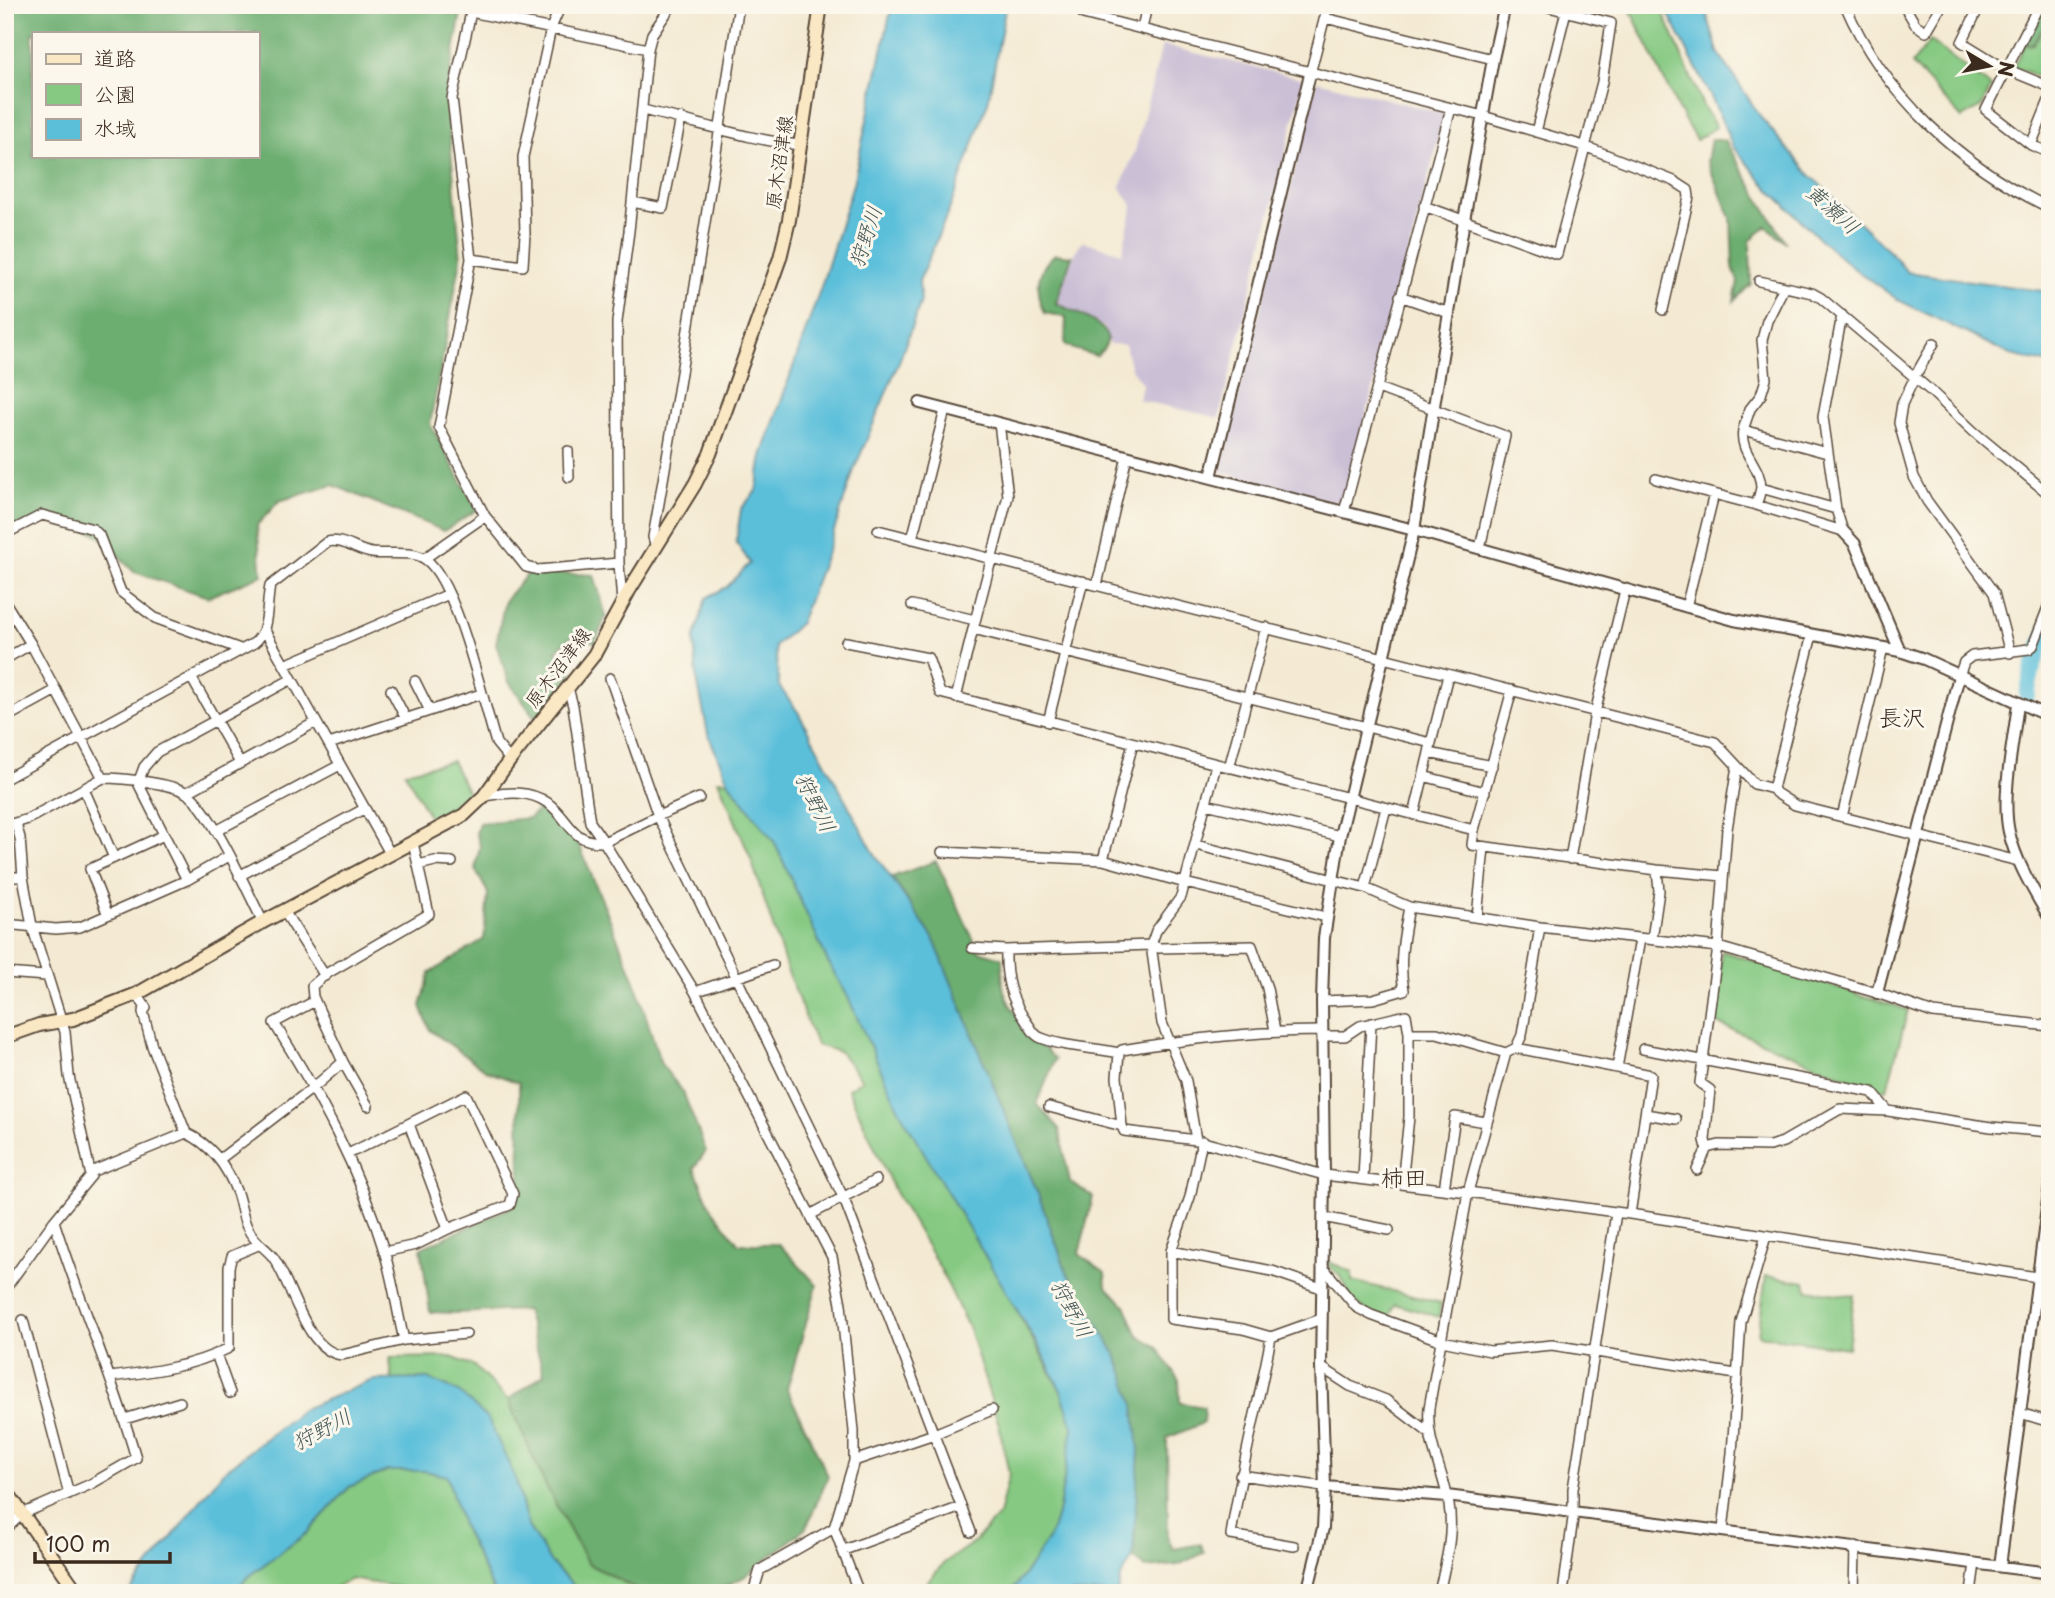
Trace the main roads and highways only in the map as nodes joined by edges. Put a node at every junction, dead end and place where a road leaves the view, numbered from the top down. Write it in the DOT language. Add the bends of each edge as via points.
graph roads {
  1 [pos="821,5"];
  2 [pos="5,1037"];
  3 [pos="5,1489"];
  4 [pos="78,1593"];
  1 -- 2 [label="main road, 原木沼津線" via="780,258 710,454 594,655 484,796 464,815 137,994"];
  3 -- 4 [label="main road"];
}
